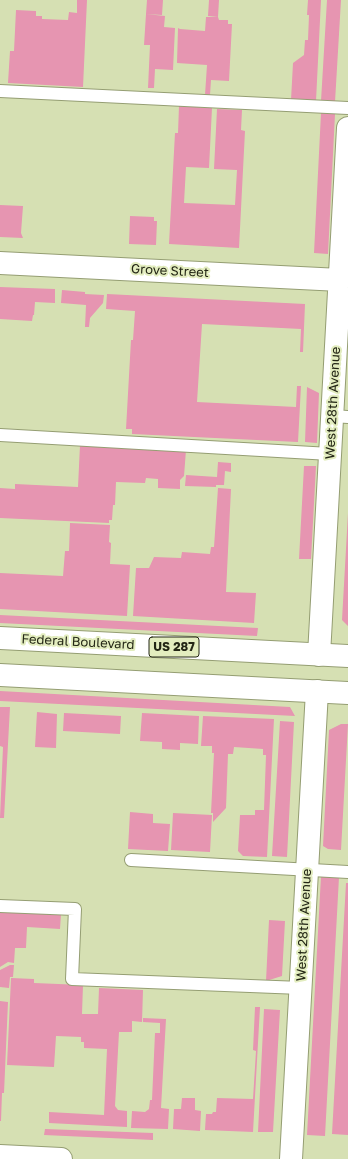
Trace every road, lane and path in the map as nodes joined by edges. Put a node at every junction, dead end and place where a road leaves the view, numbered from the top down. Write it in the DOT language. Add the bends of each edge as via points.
graph roads {
  1 [pos="0,91"];
  2 [pos="348,108"];
  3 [pos="348,128"];
  4 [pos="0,263"];
  5 [pos="340,280"];
  6 [pos="340,416"];
  7 [pos="0,435"];
  8 [pos="330,454"];
  9 [pos="0,638"];
  10 [pos="319,655"];
  11 [pos="348,656"];
  12 [pos="0,675"];
  13 [pos="317,691"];
  14 [pos="348,692"];
  15 [pos="131,860"];
  16 [pos="307,870"];
  17 [pos="348,872"];
  18 [pos="0,906"];
  19 [pos="300,988"];
  20 [pos="0,1156"];
  21 [pos="61,1159"];
  22 [pos="291,1159"];
  1 -- 2 [label="lane"];
  3 -- 5 [label="street, West 28th Avenue"];
  4 -- 5 [label="street, Grove Street"];
  5 -- 6 [label="street, West 28th Avenue"];
  6 -- 8 [label="street, West 28th Avenue"];
  7 -- 8 [label="lane"];
  8 -- 10 [label="street, West 28th Avenue"];
  9 -- 10 [label="street, Federal Boulevard / US 287"];
  10 -- 11 [label="street, Federal Boulevard / US 287"];
  12 -- 13 [label="street"];
  13 -- 14 [label="street"];
  13 -- 16 [label="street, West 28th Avenue"];
  15 -- 16 [label="lane"];
  16 -- 17 [label="lane"];
  16 -- 19 [label="street, West 28th Avenue"];
  18 -- 19 [label="lane" via="75,909 72,979"];
  19 -- 22 [label="street, West 28th Avenue"];
  20 -- 21 [label="street"];
}
